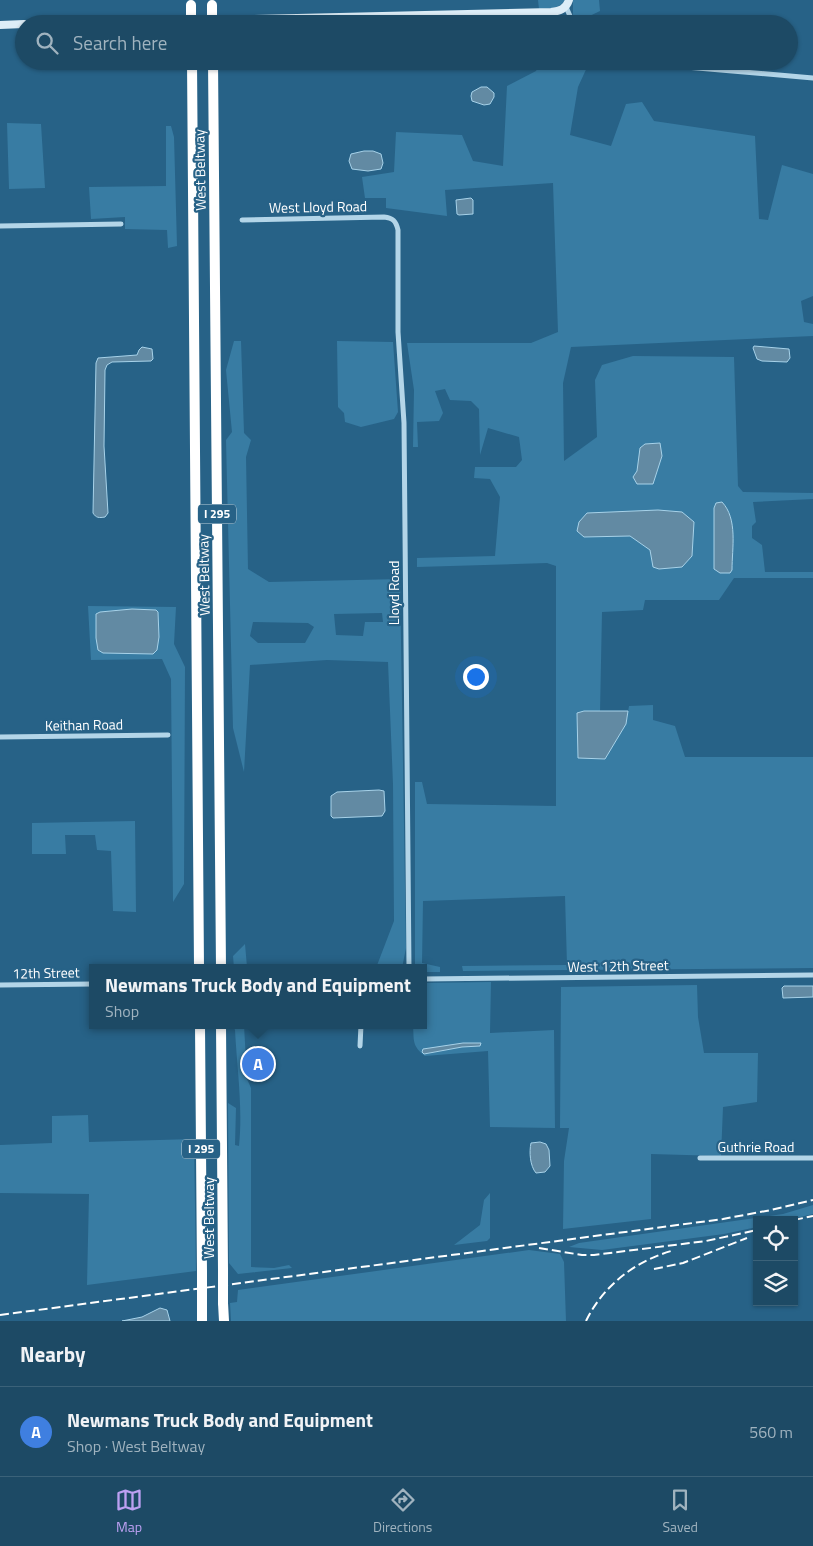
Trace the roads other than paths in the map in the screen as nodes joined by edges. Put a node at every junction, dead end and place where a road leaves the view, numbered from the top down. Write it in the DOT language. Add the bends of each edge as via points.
graph roads {
  1 [pos="191,2"];
  2 [pos="212,2"];
  3 [pos="567,3"];
  4 [pos="191,15"];
  5 [pos="212,15"];
  6 [pos="424,15"];
  7 [pos="15,24"];
  8 [pos="0,25"];
  9 [pos="192,70"];
  10 [pos="213,70"];
  11 [pos="720,70"];
  12 [pos="813,78"];
  13 [pos="242,220"];
  14 [pos="394,220"];
  15 [pos="121,224"];
  16 [pos="0,226"];
  17 [pos="168,735"];
  18 [pos="0,738"];
  19 [pos="199,964"];
  20 [pos="221,964"];
  21 [pos="409,964"];
  22 [pos="813,975"];
  23 [pos="427,979"];
  24 [pos="89,984"];
  25 [pos="0,985"];
  26 [pos="200,1029"];
  27 [pos="221,1029"];
  28 [pos="361,1029"];
  29 [pos="360,1046"];
  30 [pos="700,1158"];
  31 [pos="813,1158"];
  32 [pos="202,1321"];
  33 [pos="224,1321"];
  1 -- 4 [label="highway, bridge"];
  2 -- 5 [label="highway, bridge"];
  3 -- 6 [label="street" via="561,10 551,12"];
  7 -- 8 [label="street"];
  9 -- 19 [label="highway, West Beltway / I 295"];
  10 -- 20 [label="highway, West Beltway / I 295"];
  11 -- 12 [label="street"];
  13 -- 14 [label="street, West Lloyd Road" via="384,217"];
  14 -- 21 [label="street, Lloyd Road" via="398,230 398,332 404,424"];
  15 -- 16 [label="street"];
  17 -- 18 [label="street, Keithan Road"];
  22 -- 23 [label="street, West 12th Street"];
  24 -- 25 [label="street, 12th Street"];
  26 -- 32 [label="highway, West Beltway / I 295, bridge"];
  27 -- 33 [label="highway, West Beltway / I 295, bridge"];
  28 -- 29 [label="street"];
  30 -- 31 [label="street, Guthrie Road"];
}
